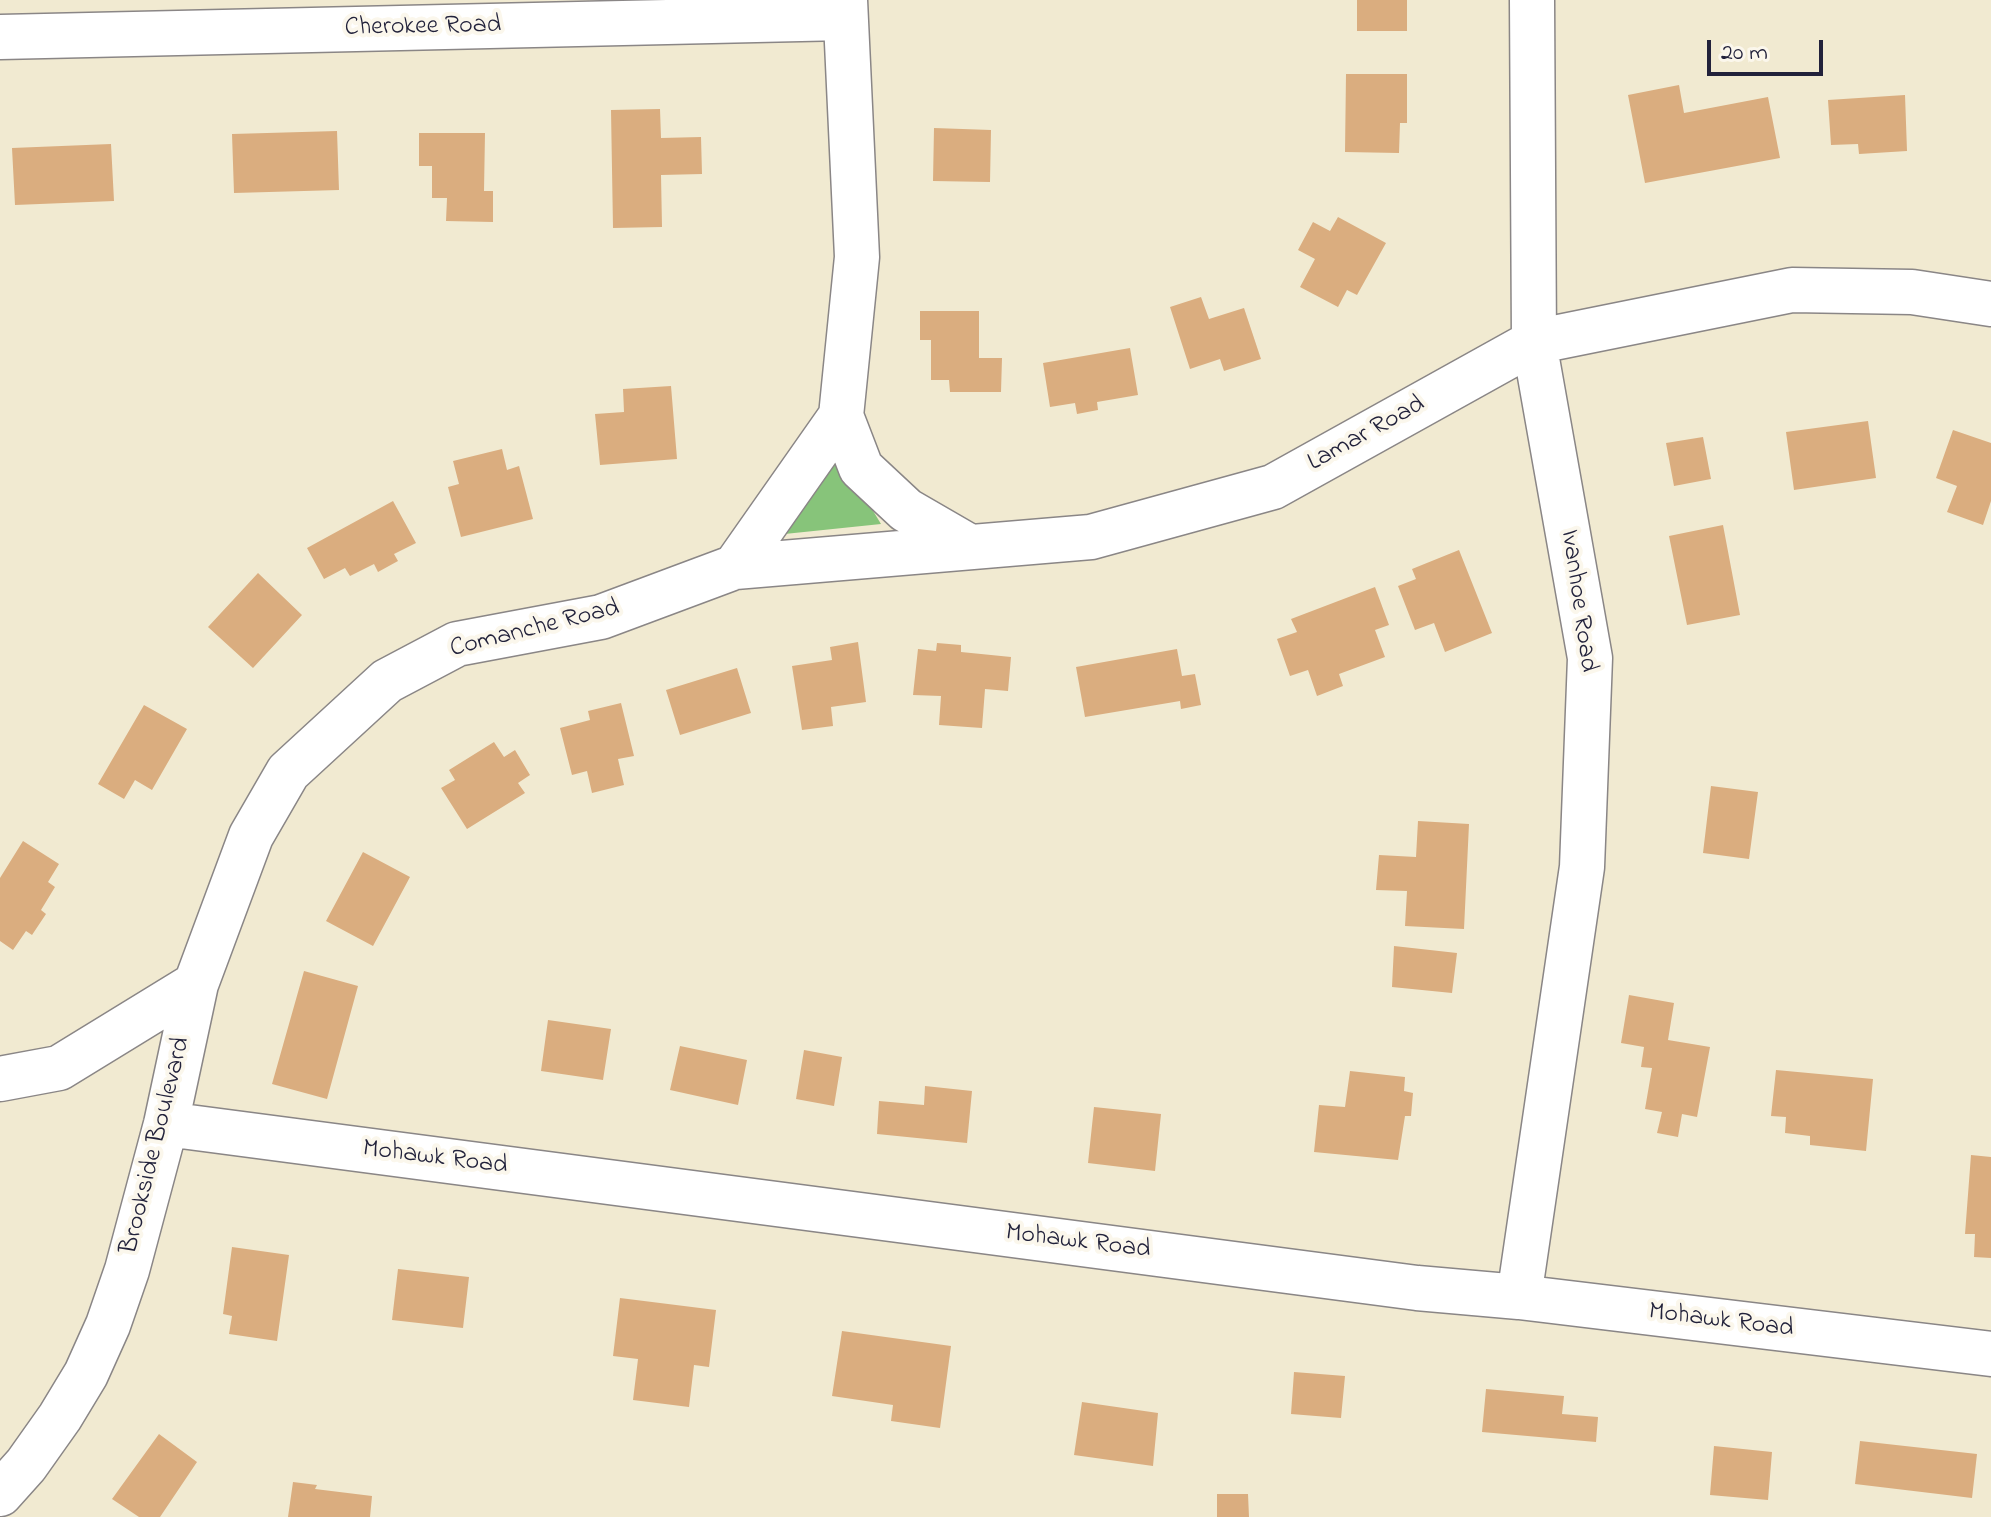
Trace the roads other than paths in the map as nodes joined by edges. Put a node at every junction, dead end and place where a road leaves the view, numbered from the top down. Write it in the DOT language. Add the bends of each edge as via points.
graph roads {
  1 [pos="1532,0"];
  2 [pos="845,9"];
  3 [pos="0,37"];
  4 [pos="1991,304"];
  5 [pos="1534,342"];
  6 [pos="841,416"];
  7 [pos="970,547"];
  8 [pos="735,567"];
  9 [pos="196,984"];
  10 [pos="0,1079"];
  11 [pos="166,1124"];
  12 [pos="1519,1297"];
  13 [pos="1991,1354"];
  14 [pos="0,1494"];
  1 -- 5 [label="street, Ivanhoe Road"];
  2 -- 3 [label="street, Cherokee Road"];
  2 -- 6 [label="street" via="857,257"];
  4 -- 5 [label="street, Lamar Road" via="1912,292 1792,290"];
  5 -- 7 [label="street, Lamar Road" via="1273,487 1091,537"];
  5 -- 12 [label="street, Ivanhoe Road" via="1590,658 1582,867"];
  6 -- 7 [label="street" via="861,468 906,510"];
  6 -- 8 [label="street"];
  7 -- 8 [label="street, Lamar Road"];
  8 -- 9 [label="street, Comanche Road" via="601,617 457,644 387,681 288,772 251,836"];
  9 -- 10 [label="street, Brookside Boulevard" via="59,1068"];
  9 -- 11 [label="street, Brookside Boulevard"];
  11 -- 12 [label="street, Mohawk Road" via="1417,1288"];
  11 -- 14 [label="street, Brookside Boulevard" via="127,1270 86,1374 26,1465"];
  12 -- 13 [label="street, Mohawk Road"];
}
